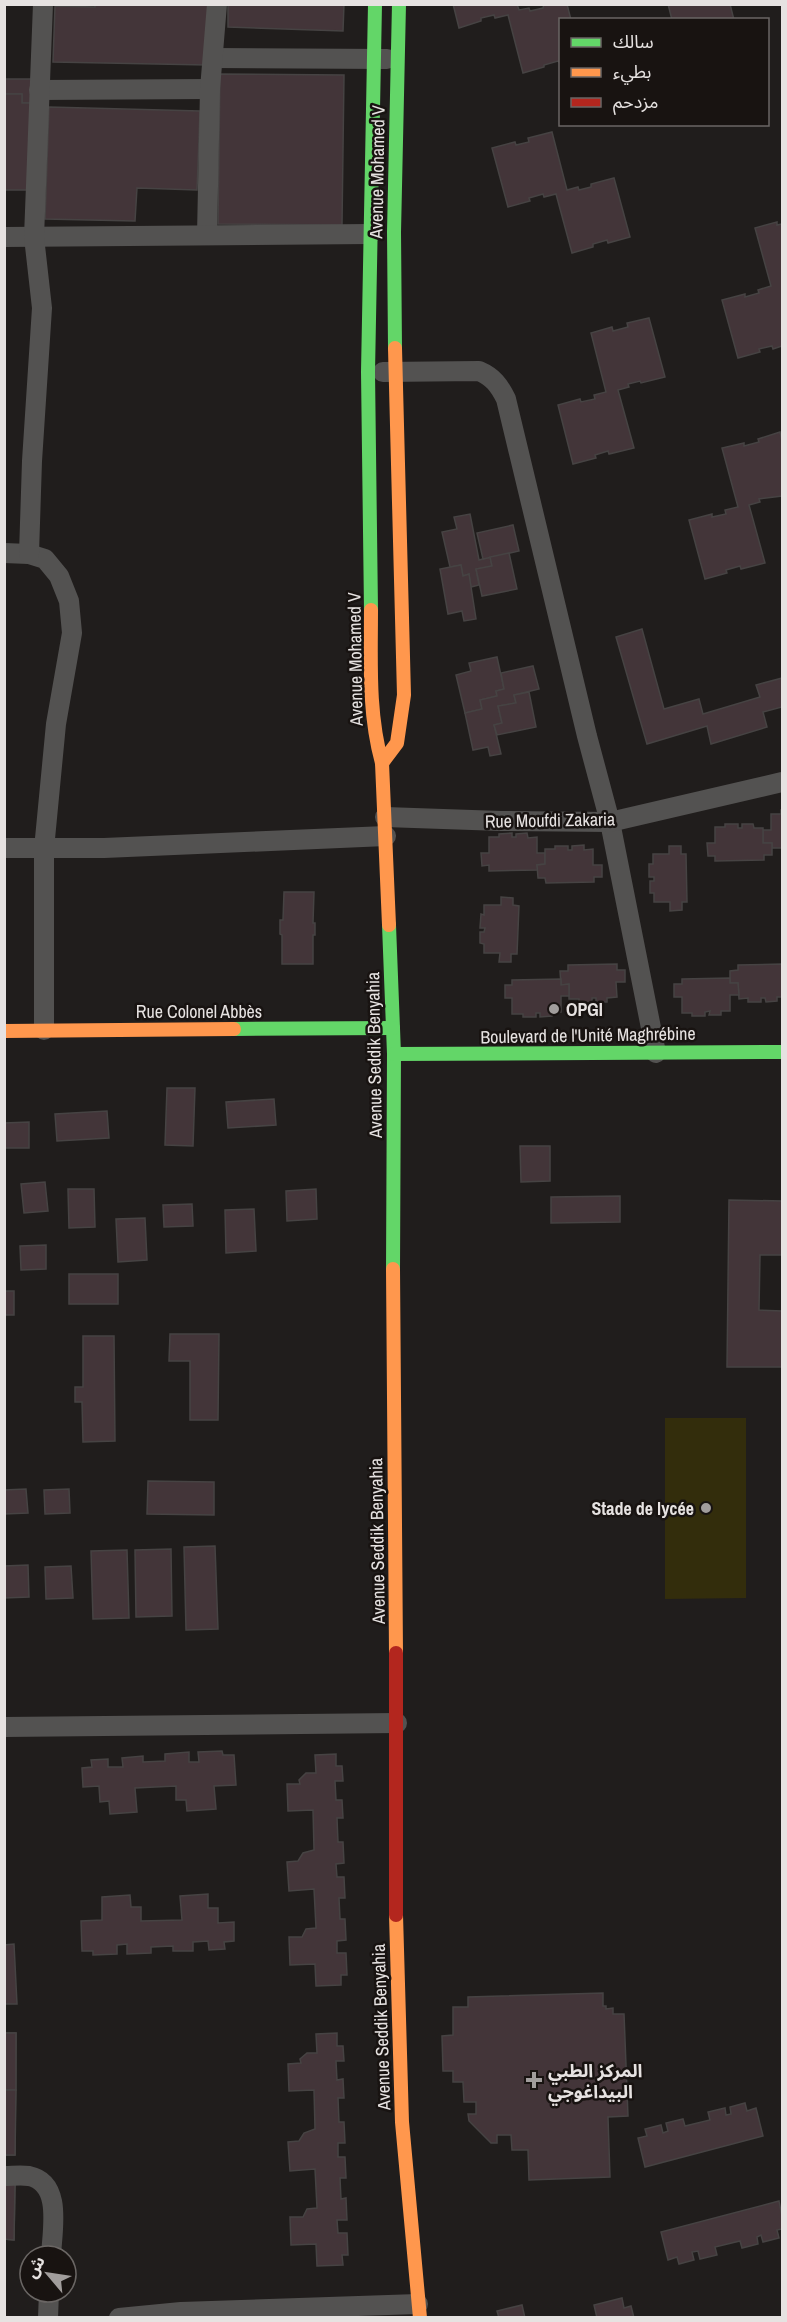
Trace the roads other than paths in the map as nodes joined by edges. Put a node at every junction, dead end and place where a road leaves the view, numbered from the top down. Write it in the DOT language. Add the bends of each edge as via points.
graph roads {
  1 [pos="43,4"];
  2 [pos="217,4"];
  3 [pos="375,4"];
  4 [pos="399,4"];
  5 [pos="213,58"];
  6 [pos="374,59"];
  7 [pos="398,59"];
  8 [pos="210,89"];
  9 [pos="39,90"];
  10 [pos="370,234"];
  11 [pos="207,235"];
  12 [pos="4,237"];
  13 [pos="34,237"];
  14 [pos="368,372"];
  15 [pos="395,372"];
  16 [pos="4,554"];
  17 [pos="29,554"];
  18 [pos="382,763"];
  19 [pos="783,782"];
  20 [pos="610,822"];
  21 [pos="385,826"];
  22 [pos="4,848"];
  23 [pos="44,849"];
  24 [pos="393,1028"];
  25 [pos="44,1030"];
  26 [pos="4,1031"];
  27 [pos="783,1052"];
  28 [pos="656,1053"];
  29 [pos="394,1054"];
  30 [pos="397,1723"];
  31 [pos="4,1727"];
  32 [pos="4,2176"];
  33 [pos="52,2244"];
  34 [pos="419,2311"];
  35 [pos="119,2318"];
  1 -- 9 [label="street"];
  2 -- 5 [label="street"];
  3 -- 6 [label="street, Avenue Mohamed V"];
  4 -- 7 [label="street, Avenue Mohamed V"];
  5 -- 6 [label="street"];
  5 -- 8 [label="street"];
  6 -- 7 [label="street"];
  6 -- 10 [label="street, Avenue Mohamed V"];
  7 -- 15 [label="street, Avenue Mohamed V"];
  8 -- 9 [label="street"];
  8 -- 11 [label="street"];
  9 -- 13 [label="street"];
  10 -- 11 [label="street"];
  10 -- 14 [label="street, Avenue Mohamed V"];
  11 -- 13 [label="street"];
  12 -- 13 [label="street"];
  13 -- 17 [label="street" via="42,308"];
  14 -- 15 [label="street"];
  14 -- 18 [label="street, Avenue Mohamed V" via="372,706"];
  15 -- 18 [label="street, Avenue Mohamed V" via="404,695 397,743"];
  15 -- 20 [label="street" via="479,371 491,376 506,399"];
  16 -- 17 [label="street"];
  17 -- 23 [label="street" via="45,559 59,576 69,601 72,633 56,724"];
  18 -- 21 [label="street, Avenue Seddik Benyahia"];
  19 -- 20 [label="street, Rue Moufdi Zakaria"];
  20 -- 21 [label="street, Rue Moufdi Zakaria"];
  20 -- 28 [label="street"];
  21 -- 23 [label="street, Rue Moufdi Zakaria"];
  21 -- 24 [label="street, Avenue Seddik Benyahia"];
  22 -- 23 [label="street, Rue Moufdi Zakaria"];
  23 -- 25 [label="street"];
  24 -- 25 [label="street, Rue Colonel Abbès"];
  24 -- 29 [label="street, Avenue Seddik Benyahia"];
  25 -- 26 [label="street, Rue Colonel Abbès"];
  27 -- 28 [label="street, Boulevard de l'Unité Maghrébine"];
  28 -- 29 [label="street, Boulevard de l'Unité Maghrébine"];
  29 -- 30 [label="street, Avenue Seddik Benyahia"];
  30 -- 31 [label="street"];
  30 -- 34 [label="street, Avenue Seddik Benyahia" via="396,1961 402,2122"];
  32 -- 33 [label="street" via="29,2176 48,2188 53,2214"];
  34 -- 35 [label="street" via="181,2312"];
}
